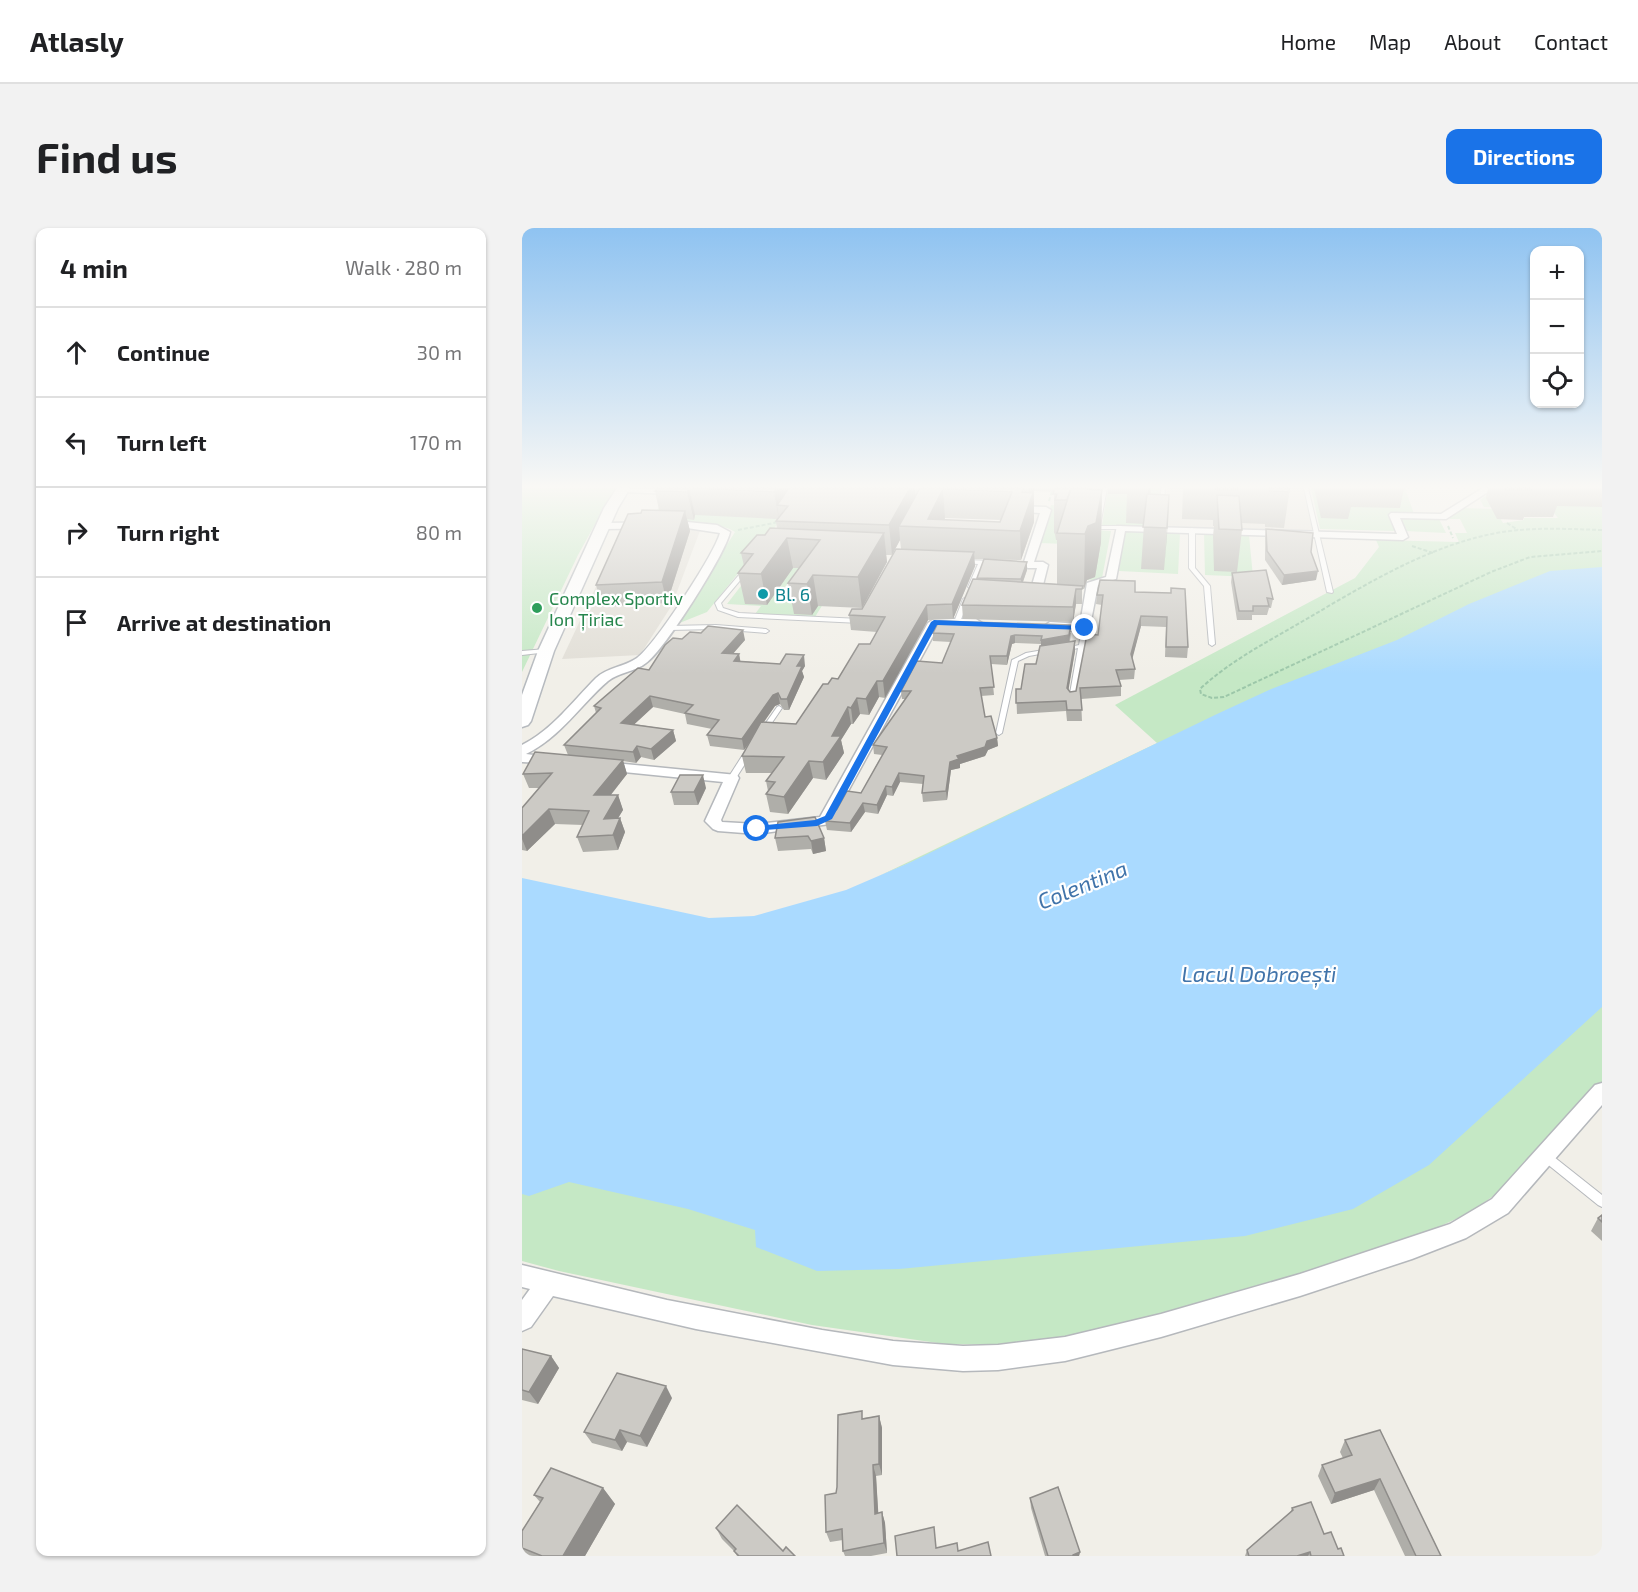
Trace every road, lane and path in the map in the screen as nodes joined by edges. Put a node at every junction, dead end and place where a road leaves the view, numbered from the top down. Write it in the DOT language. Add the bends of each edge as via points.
graph roads {
  1 [pos="591,550"];
  2 [pos="716,550"];
  3 [pos="1033,550"];
  4 [pos="1117,550"];
  5 [pos="1192,550"];
  6 [pos="1321,550"];
  7 [pos="1423,550"];
  8 [pos="1442,550"];
  9 [pos="1602,551"];
  10 [pos="1433,553"];
  11 [pos="752,561"];
  12 [pos="954,562"];
  13 [pos="981,563"];
  14 [pos="1005,564"];
  15 [pos="1017,564"];
  16 [pos="1028,565"];
  17 [pos="970,589"];
  18 [pos="981,590"];
  19 [pos="1330,592"];
  20 [pos="1058,593"];
  21 [pos="865,612"];
  22 [pos="957,622"];
  23 [pos="992,624"];
  24 [pos="1038,626"];
  25 [pos="669,628"];
  26 [pos="1085,628"];
  27 [pos="766,631"];
  28 [pos="1212,644"];
  29 [pos="1081,646"];
  30 [pos="546,651"];
  31 [pos="522,653"];
  32 [pos="1072,699"];
  33 [pos="779,708"];
  34 [pos="522,721"];
  35 [pos="999,733"];
  36 [pos="761,734"];
  37 [pos="755,743"];
  38 [pos="522,751"];
  39 [pos="522,758"];
  40 [pos="569,762"];
  41 [pos="592,765"];
  42 [pos="732,778"];
  43 [pos="1602,1091"];
  44 [pos="1545,1155"];
  45 [pos="1602,1202"];
  46 [pos="522,1276"];
  47 [pos="548,1284"];
  48 [pos="522,1319"];
  1 -- 30 [label="street"];
  2 -- 25 [label="street"];
  3 -- 16 [label="street"];
  4 -- 26 [label="street" via="1111,579 1093,582 1085,595"];
  5 -- 28 [label="lane" via="1192,568 1207,586"];
  6 -- 19 [label="lane"];
  7 -- 10 [label="path"];
  8 -- 10 [label="path"];
  9 -- 10 [label="path" via="1530,557 1424,601 1224,697 1201,694 1200,689 1234,661"];
  11 -- 21 [label="lane" via="718,603 720,609 738,615 860,621"];
  12 -- 13 [label="lane"];
  13 -- 14 [label="lane"];
  13 -- 17 [label="lane"];
  15 -- 16 [label="lane"];
  16 -- 20 [label="street" via="1043,566 1031,592"];
  17 -- 18 [label="lane"];
  17 -- 22 [label="lane"];
  22 -- 23 [label="street"];
  22 -- 42 [label="street" via="934,622 825,821 757,829 718,826 713,821"];
  24 -- 26 [label="street"];
  25 -- 27 [label="lane"];
  25 -- 38 [label="street" via="642,660 606,676 545,737"];
  26 -- 29 [label="lane"];
  29 -- 32 [label="lane"];
  29 -- 35 [label="lane" via="1028,654 1015,660"];
  30 -- 31 [label="lane"];
  30 -- 34 [label="street"];
  33 -- 36 [label="lane"];
  37 -- 42 [label="lane"];
  39 -- 40 [label="street"];
  41 -- 42 [label="street"];
  43 -- 44 [label="street"];
  44 -- 45 [label="lane"];
  44 -- 47 [label="street" via="1500,1206 1452,1235 1304,1284 1148,1329 1030,1355 935,1356 847,1346"];
  46 -- 47 [label="street"];
  47 -- 48 [label="street"];
}
